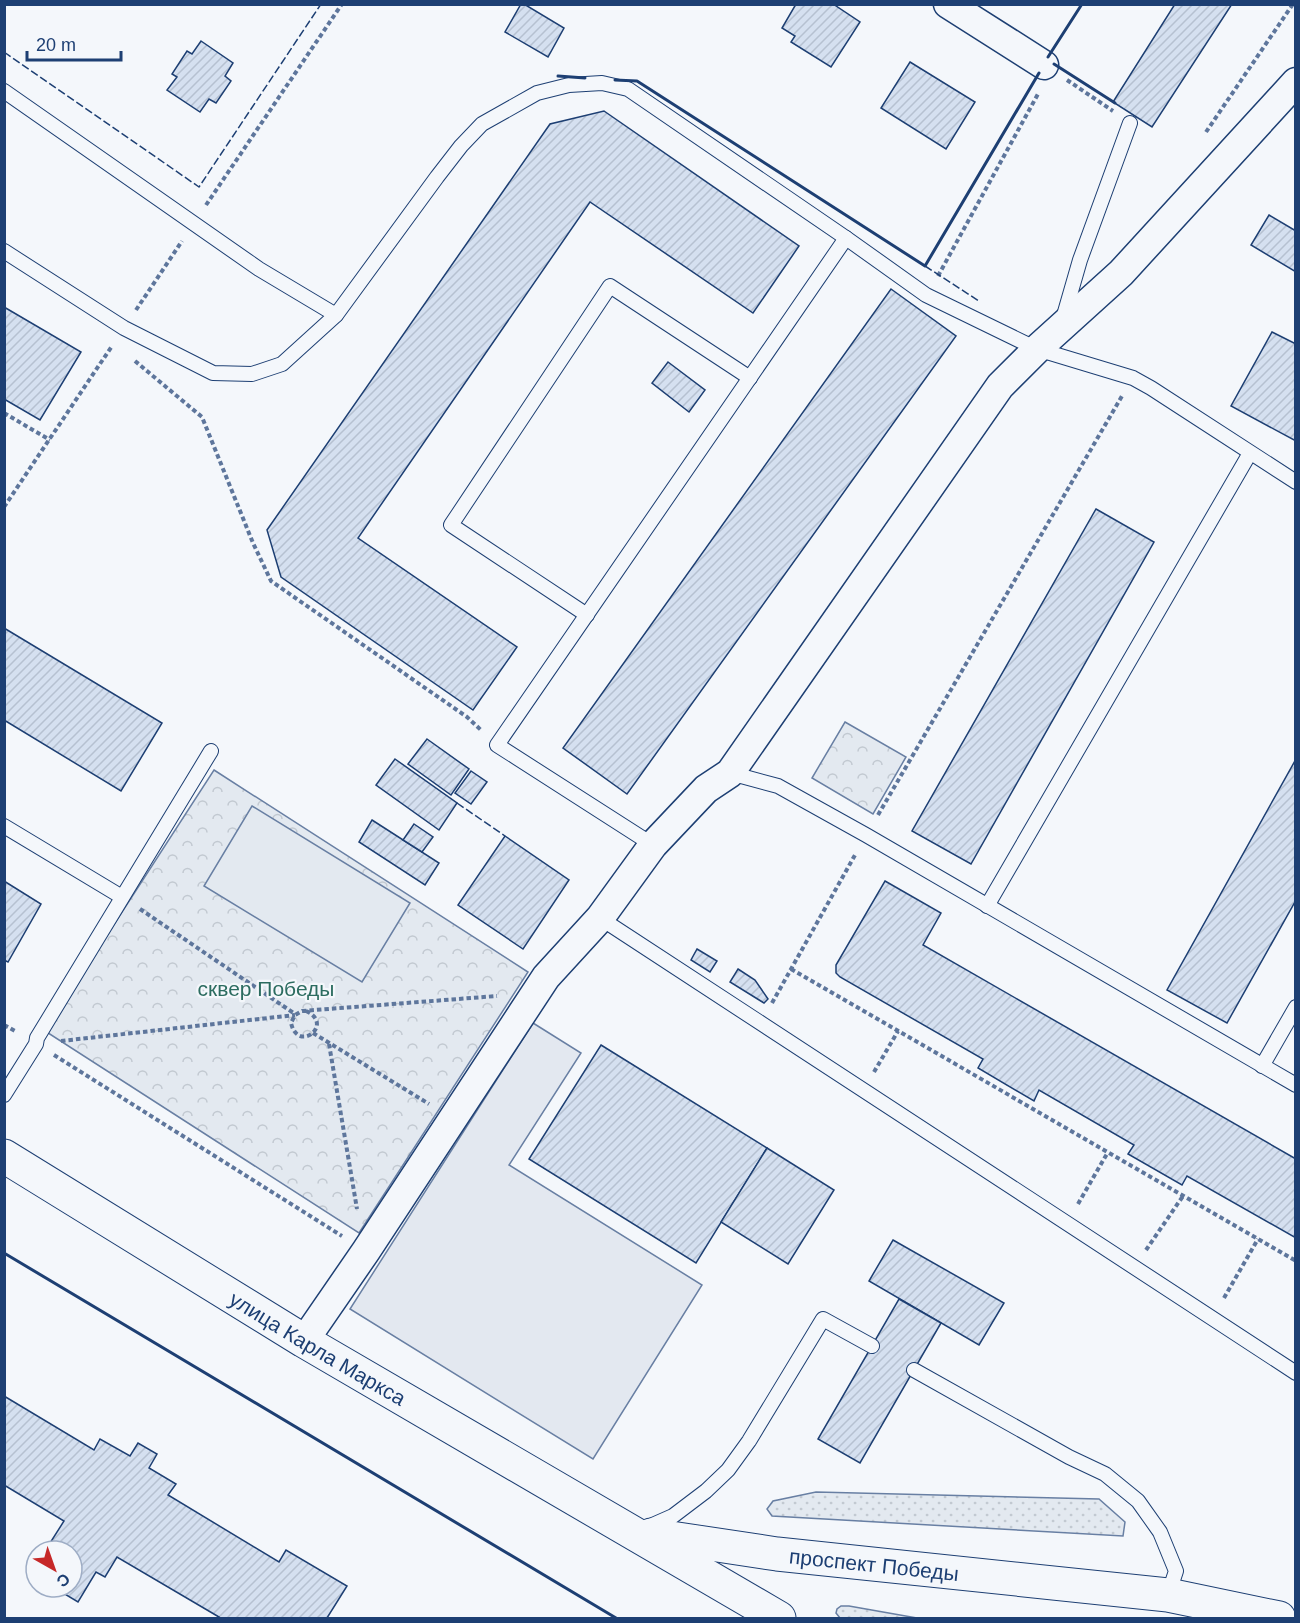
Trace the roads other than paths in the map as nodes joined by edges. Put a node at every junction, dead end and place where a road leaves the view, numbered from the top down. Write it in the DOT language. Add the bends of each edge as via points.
graph roads {
  1 [pos="948,4"];
  2 [pos="1048,77"];
  3 [pos="1296,82"];
  4 [pos="4,91"];
  5 [pos="1130,123"];
  6 [pos="846,238"];
  7 [pos="4,251"];
  8 [pos="336,315"];
  9 [pos="1061,327"];
  10 [pos="1037,349"];
  11 [pos="750,378"];
  12 [pos="1250,453"];
  13 [pos="1296,482"];
  14 [pos="587,615"];
  15 [pos="211,751"];
  16 [pos="730,773"];
  17 [pos="4,826"];
  18 [pos="653,845"];
  19 [pos="122,897"];
  20 [pos="987,906"];
  21 [pos="600,918"];
  22 [pos="1296,1007"];
  23 [pos="1262,1066"];
  24 [pos="1296,1085"];
  25 [pos="4,1095"];
  26 [pos="4,1156"];
  27 [pos="304,1341"];
  28 [pos="872,1346"];
  29 [pos="914,1370"];
  30 [pos="1296,1373"];
  31 [pos="634,1533"];
  32 [pos="1165,1607"];
  33 [pos="779,1618"];
  34 [pos="1279,1618"];
  1 -- 2 [label="street"];
  3 -- 9 [label="street" via="1121,273"];
  4 -- 8 [label="lane" via="259,269"];
  5 -- 9 [label="lane" via="1080,260"];
  6 -- 8 [label="lane" via="628,89 602,83 569,85 537,93 482,124 437,177"];
  6 -- 10 [label="lane" via="926,295"];
  6 -- 11 [label="lane"];
  7 -- 8 [label="lane" via="124,328 213,373 252,374 282,364"];
  9 -- 10 [label="street"];
  10 -- 12 [label="lane" via="1133,378"];
  10 -- 16 [label="street" via="1000,386"];
  11 -- 14 [label="lane"];
  11 -- 14 [label="lane" via="610,286 451,525"];
  12 -- 13 [label="lane"];
  12 -- 20 [label="lane"];
  14 -- 18 [label="lane" via="497,745"];
  15 -- 19 [label="lane"];
  16 -- 18 [label="street" via="706,789"];
  16 -- 20 [label="lane" via="778,786"];
  17 -- 19 [label="lane"];
  18 -- 21 [label="street"];
  19 -- 25 [label="lane"];
  20 -- 23 [label="lane"];
  21 -- 27 [label="street" via="546,977"];
  21 -- 30 [label="lane"];
  22 -- 23 [label="lane"];
  23 -- 24 [label="lane"];
  26 -- 27 [label="main road, улица Карла Маркса"];
  27 -- 31 [label="main road, улица Карла Маркса"];
  28 -- 31 [label="lane" via="823,1319 728,1470 673,1516"];
  29 -- 32 [label="lane" via="1105,1474 1138,1501 1160,1532 1176,1571"];
  31 -- 32 [label="main road, проспект Победы"];
  31 -- 33 [label="main road"];
  32 -- 34 [label="main road, проспект Победы"];
}
